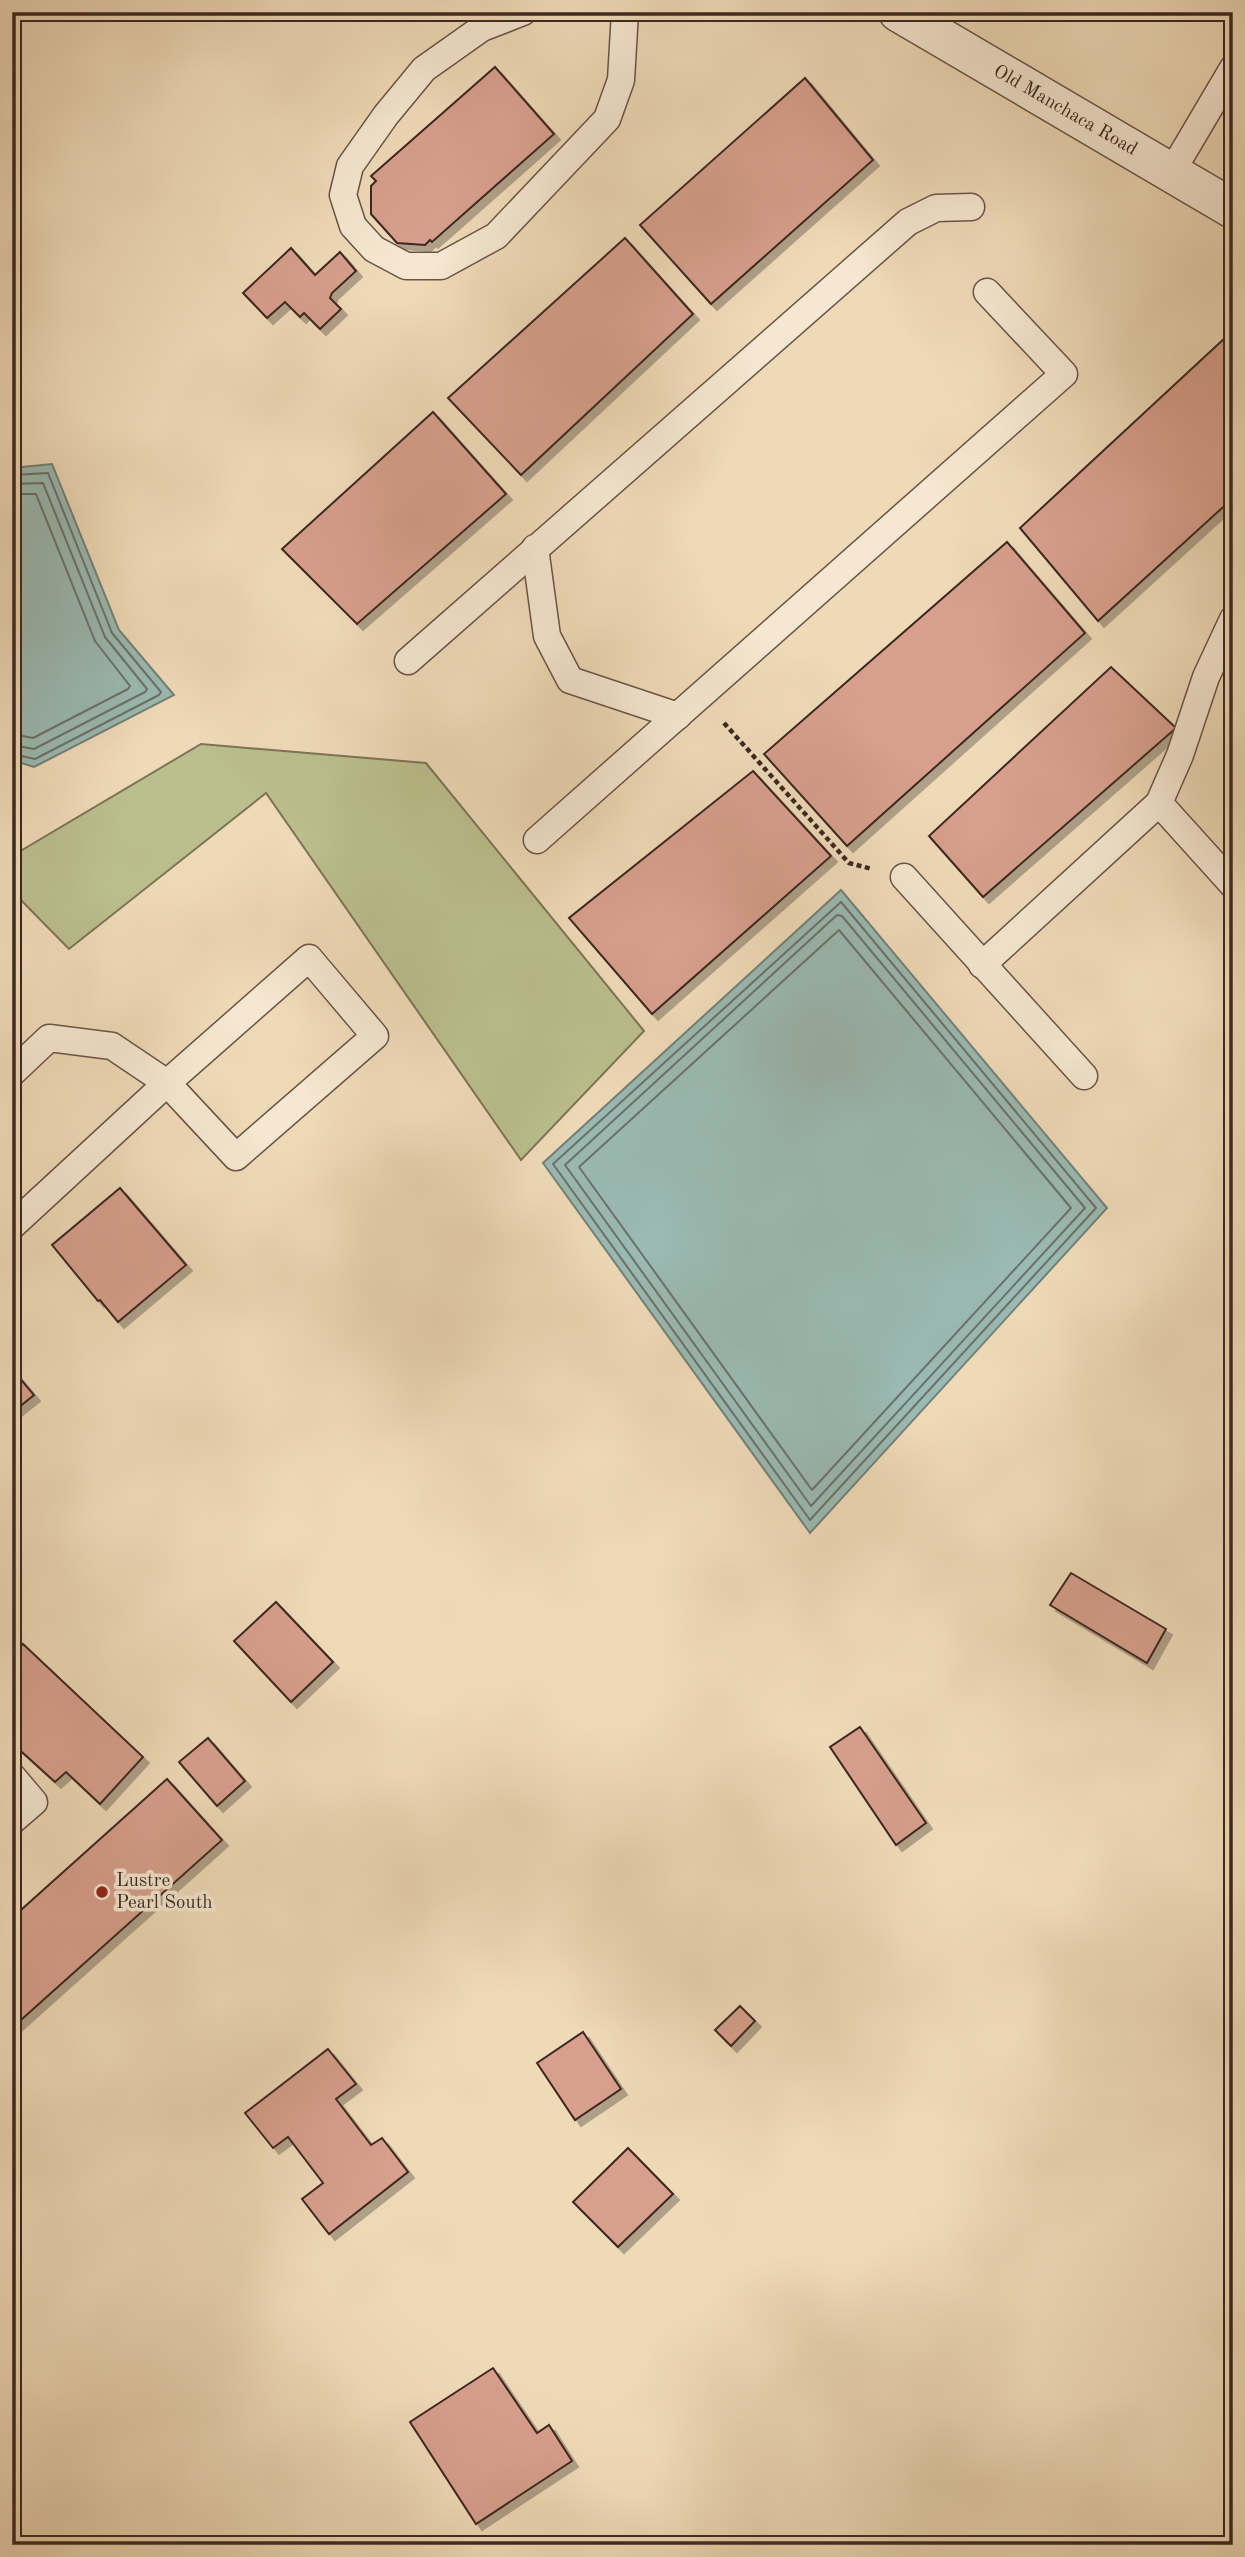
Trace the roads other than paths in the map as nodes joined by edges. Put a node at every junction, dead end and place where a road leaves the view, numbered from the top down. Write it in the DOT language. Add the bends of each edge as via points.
graph roads {
  1 [pos="523,12"];
  2 [pos="625,12"];
  3 [pos="898,12"];
  4 [pos="1233,68"];
  5 [pos="1171,173"];
  6 [pos="971,208"];
  7 [pos="1233,209"];
  8 [pos="987,292"];
  9 [pos="535,548"];
  10 [pos="1233,620"];
  11 [pos="408,661"];
  12 [pos="678,716"];
  13 [pos="1159,803"];
  14 [pos="537,840"];
  15 [pos="904,877"];
  16 [pos="1233,885"];
  17 [pos="982,965"];
  18 [pos="12,1073"];
  19 [pos="1084,1076"];
  20 [pos="167,1083"];
  21 [pos="12,1226"];
  22 [pos="12,1776"];
  23 [pos="12,1821"];
  1 -- 2 [label="lane" via="482,28 424,69 350,166 343,195 353,226 374,249 406,265 441,266 496,236 607,119 621,80"];
  3 -- 5 [label="street, Old Manchaca Road"];
  4 -- 5 [label="lane"];
  5 -- 7 [label="street, Old Manchaca Road"];
  6 -- 9 [label="lane" via="936,208 908,222"];
  8 -- 12 [label="lane" via="1064,374"];
  9 -- 11 [label="lane"];
  9 -- 12 [label="lane" via="547,636 570,680"];
  10 -- 13 [label="lane" via="1206,677"];
  12 -- 14 [label="lane"];
  13 -- 16 [label="lane"];
  13 -- 17 [label="lane"];
  15 -- 17 [label="lane"];
  17 -- 19 [label="lane"];
  18 -- 20 [label="lane" via="49,1038 112,1046"];
  20 -- 20 [label="lane" via="309,958 375,1035 236,1157"];
  20 -- 21 [label="lane"];
  22 -- 23 [label="lane" via="34,1802"];
}
